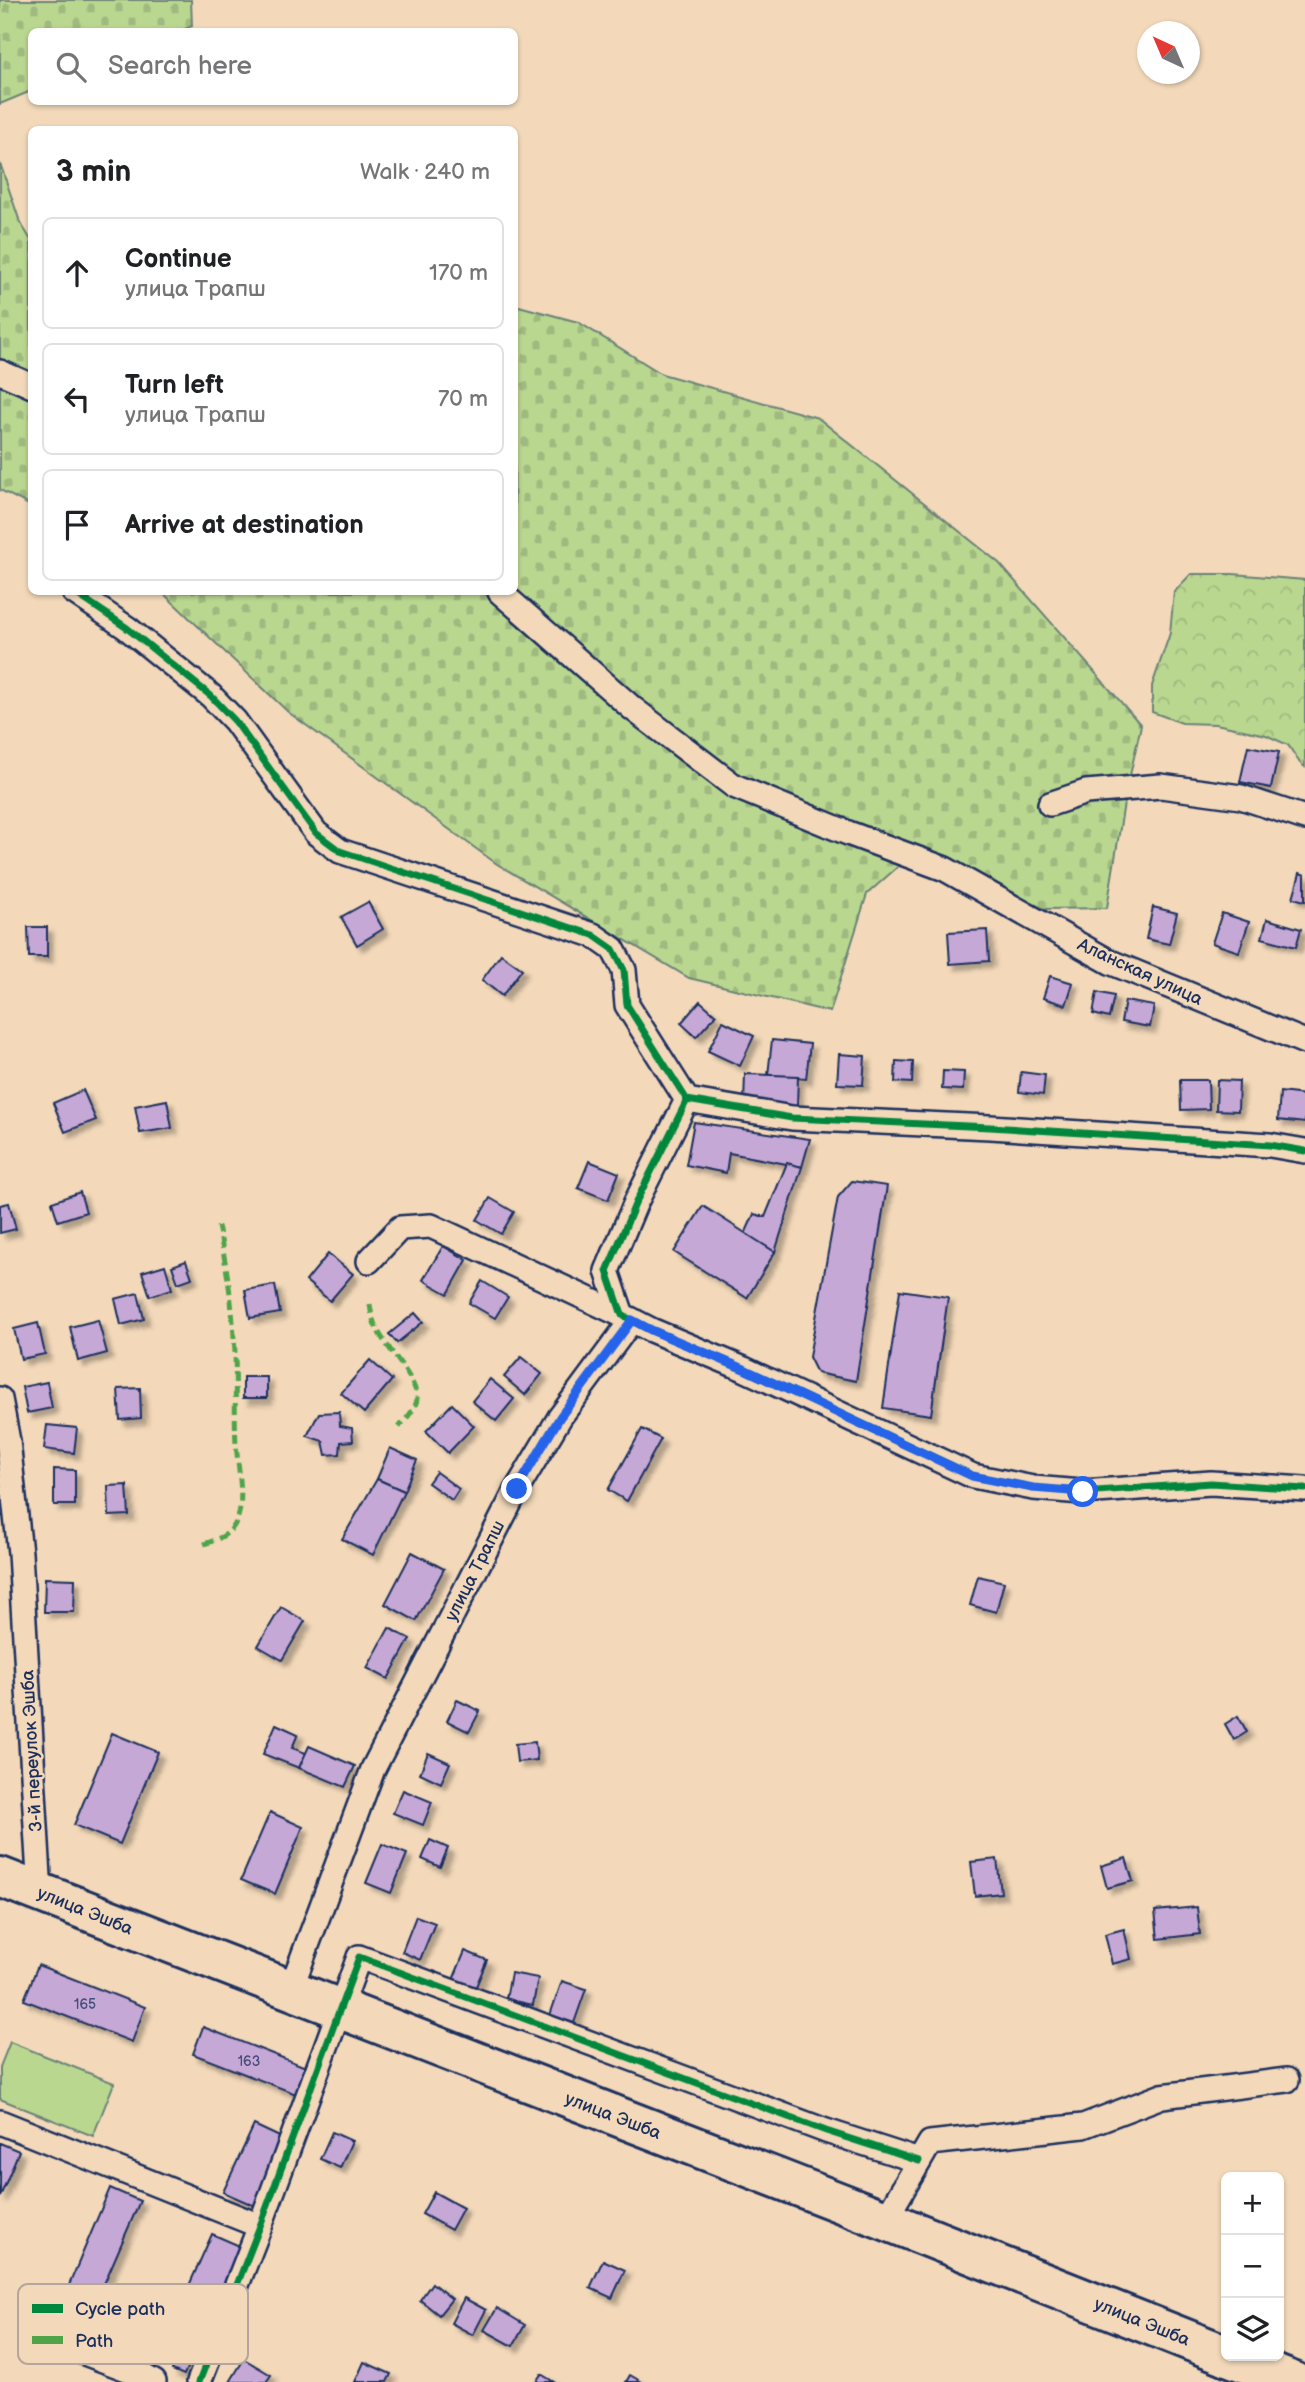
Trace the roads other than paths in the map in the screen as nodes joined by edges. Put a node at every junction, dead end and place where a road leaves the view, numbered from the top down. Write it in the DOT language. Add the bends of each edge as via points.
graph roads {
  1 [pos="0,372"];
  2 [pos="28,384"];
  3 [pos="78,595"];
  4 [pos="503,595"];
  5 [pos="1050,804"];
  6 [pos="1305,818"];
  7 [pos="1305,1042"];
  8 [pos="687,1100"];
  9 [pos="1305,1151"];
  10 [pos="369,1261"];
  11 [pos="627,1317"];
  12 [pos="0,1399"];
  13 [pos="1305,1489"];
  14 [pos="0,1877"];
  15 [pos="40,1894"];
  16 [pos="290,1991"];
  17 [pos="339,2009"];
  18 [pos="1287,2080"];
  19 [pos="0,2122"];
  20 [pos="919,2161"];
  21 [pos="885,2220"];
  22 [pos="260,2226"];
  23 [pos="237,2284"];
  24 [pos="1221,2353"];
  25 [pos="1242,2361"];
  26 [pos="113,2364"];
  27 [pos="206,2364"];
  28 [pos="154,2382"];
  29 [pos="199,2382"];
  30 [pos="1294,2382"];
  1 -- 2 [label="street"];
  3 -- 8 [label="street" via="211,696 235,721 316,833 340,851 593,935 613,949 624,970 627,1005"];
  4 -- 7 [label="street, Аланская улица" via="632,708 734,786 945,869 1110,962"];
  5 -- 6 [label="street" via="1086,792 1161,786 1241,797"];
  8 -- 9 [label="street" via="792,1118 990,1127"];
  8 -- 11 [label="street" via="607,1271"];
  10 -- 11 [label="street" via="400,1228 431,1226"];
  11 -- 13 [label="street" via="972,1476 1083,1492 1211,1483"];
  11 -- 16 [label="street, улица Трапш" via="517,1489 379,1758"];
  12 -- 15 [label="street, 3-й переулок Эшба" via="20,1553"];
  14 -- 15 [label="highway, улица Эшба"];
  15 -- 16 [label="highway, улица Эшба"];
  16 -- 17 [label="highway, улица Эшба"];
  17 -- 20 [label="street" via="359,1957 825,2131"];
  17 -- 21 [label="highway, улица Эшба"];
  17 -- 22 [label="street"];
  18 -- 20 [label="street" via="1162,2096 1083,2126 930,2143"];
  19 -- 22 [label="street"];
  20 -- 21 [label="street"];
  21 -- 24 [label="highway, улица Эшба"];
  22 -- 23 [label="street"];
  25 -- 30 [label="highway, улица Эшба"];
  26 -- 28 [label="street"];
  27 -- 29 [label="street"];
}
